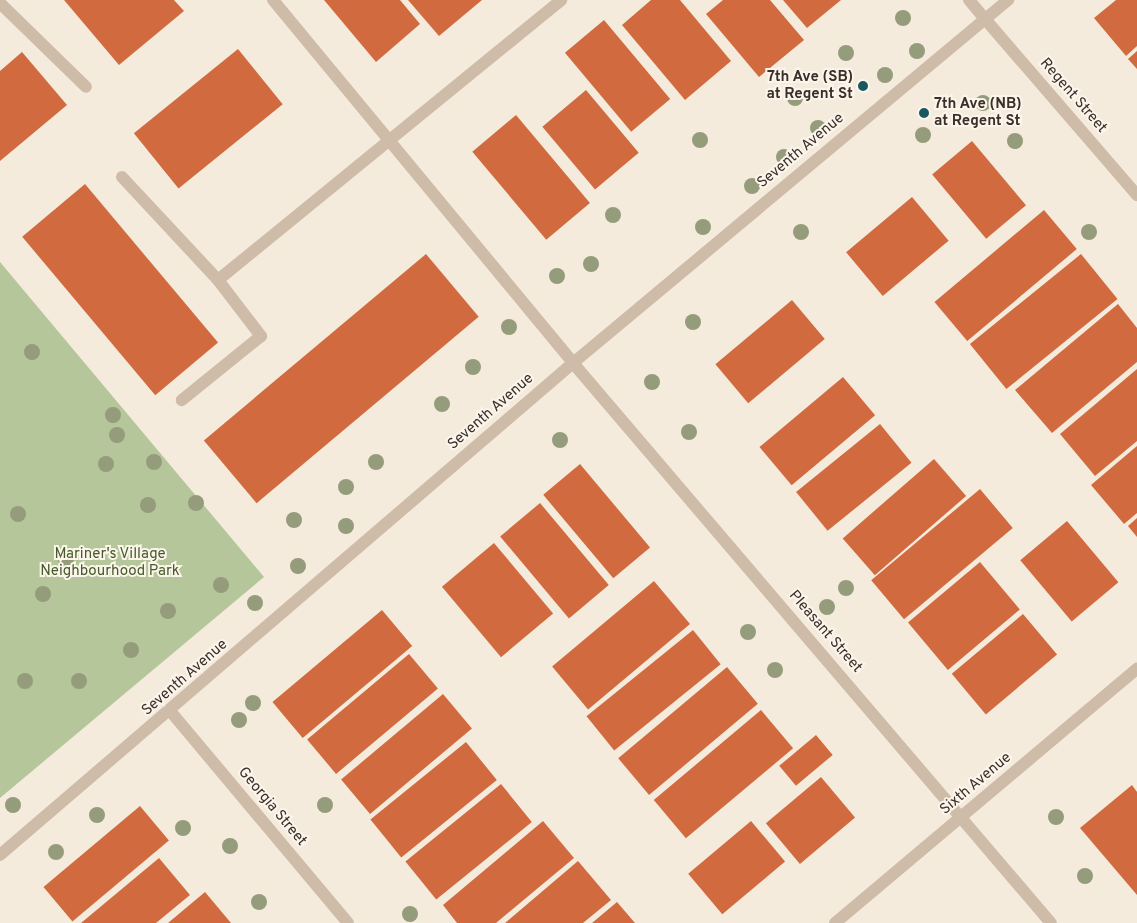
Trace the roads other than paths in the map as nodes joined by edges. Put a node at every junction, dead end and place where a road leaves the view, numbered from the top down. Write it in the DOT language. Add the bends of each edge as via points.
graph roads {
  1 [pos="274,0"];
  2 [pos="561,0"];
  3 [pos="969,0"];
  4 [pos="1008,0"];
  5 [pos="0,3"];
  6 [pos="985,19"];
  7 [pos="86,88"];
  8 [pos="390,140"];
  9 [pos="122,176"];
  10 [pos="1137,195"];
  11 [pos="218,280"];
  12 [pos="573,363"];
  13 [pos="182,400"];
  14 [pos="1137,670"];
  15 [pos="170,712"];
  16 [pos="962,817"];
  17 [pos="0,855"];
  18 [pos="348,923"];
  19 [pos="835,923"];
  20 [pos="1051,923"];
  1 -- 8 [label="street, Pleasant Street"];
  2 -- 8 [label="street"];
  3 -- 6 [label="street, Regent Street"];
  4 -- 6 [label="street, Seventh Avenue"];
  5 -- 7 [label="street"];
  6 -- 10 [label="street, Regent Street"];
  6 -- 12 [label="street, Seventh Avenue"];
  8 -- 11 [label="street"];
  8 -- 12 [label="street, Pleasant Street"];
  9 -- 11 [label="street"];
  11 -- 13 [label="street" via="261,336"];
  12 -- 15 [label="street, Seventh Avenue"];
  12 -- 16 [label="street, Pleasant Street"];
  14 -- 16 [label="street, Sixth Avenue"];
  15 -- 17 [label="street, Seventh Avenue"];
  15 -- 18 [label="street, Georgia Street"];
  16 -- 19 [label="street, Sixth Avenue"];
  16 -- 20 [label="street, Pleasant Street"];
}
